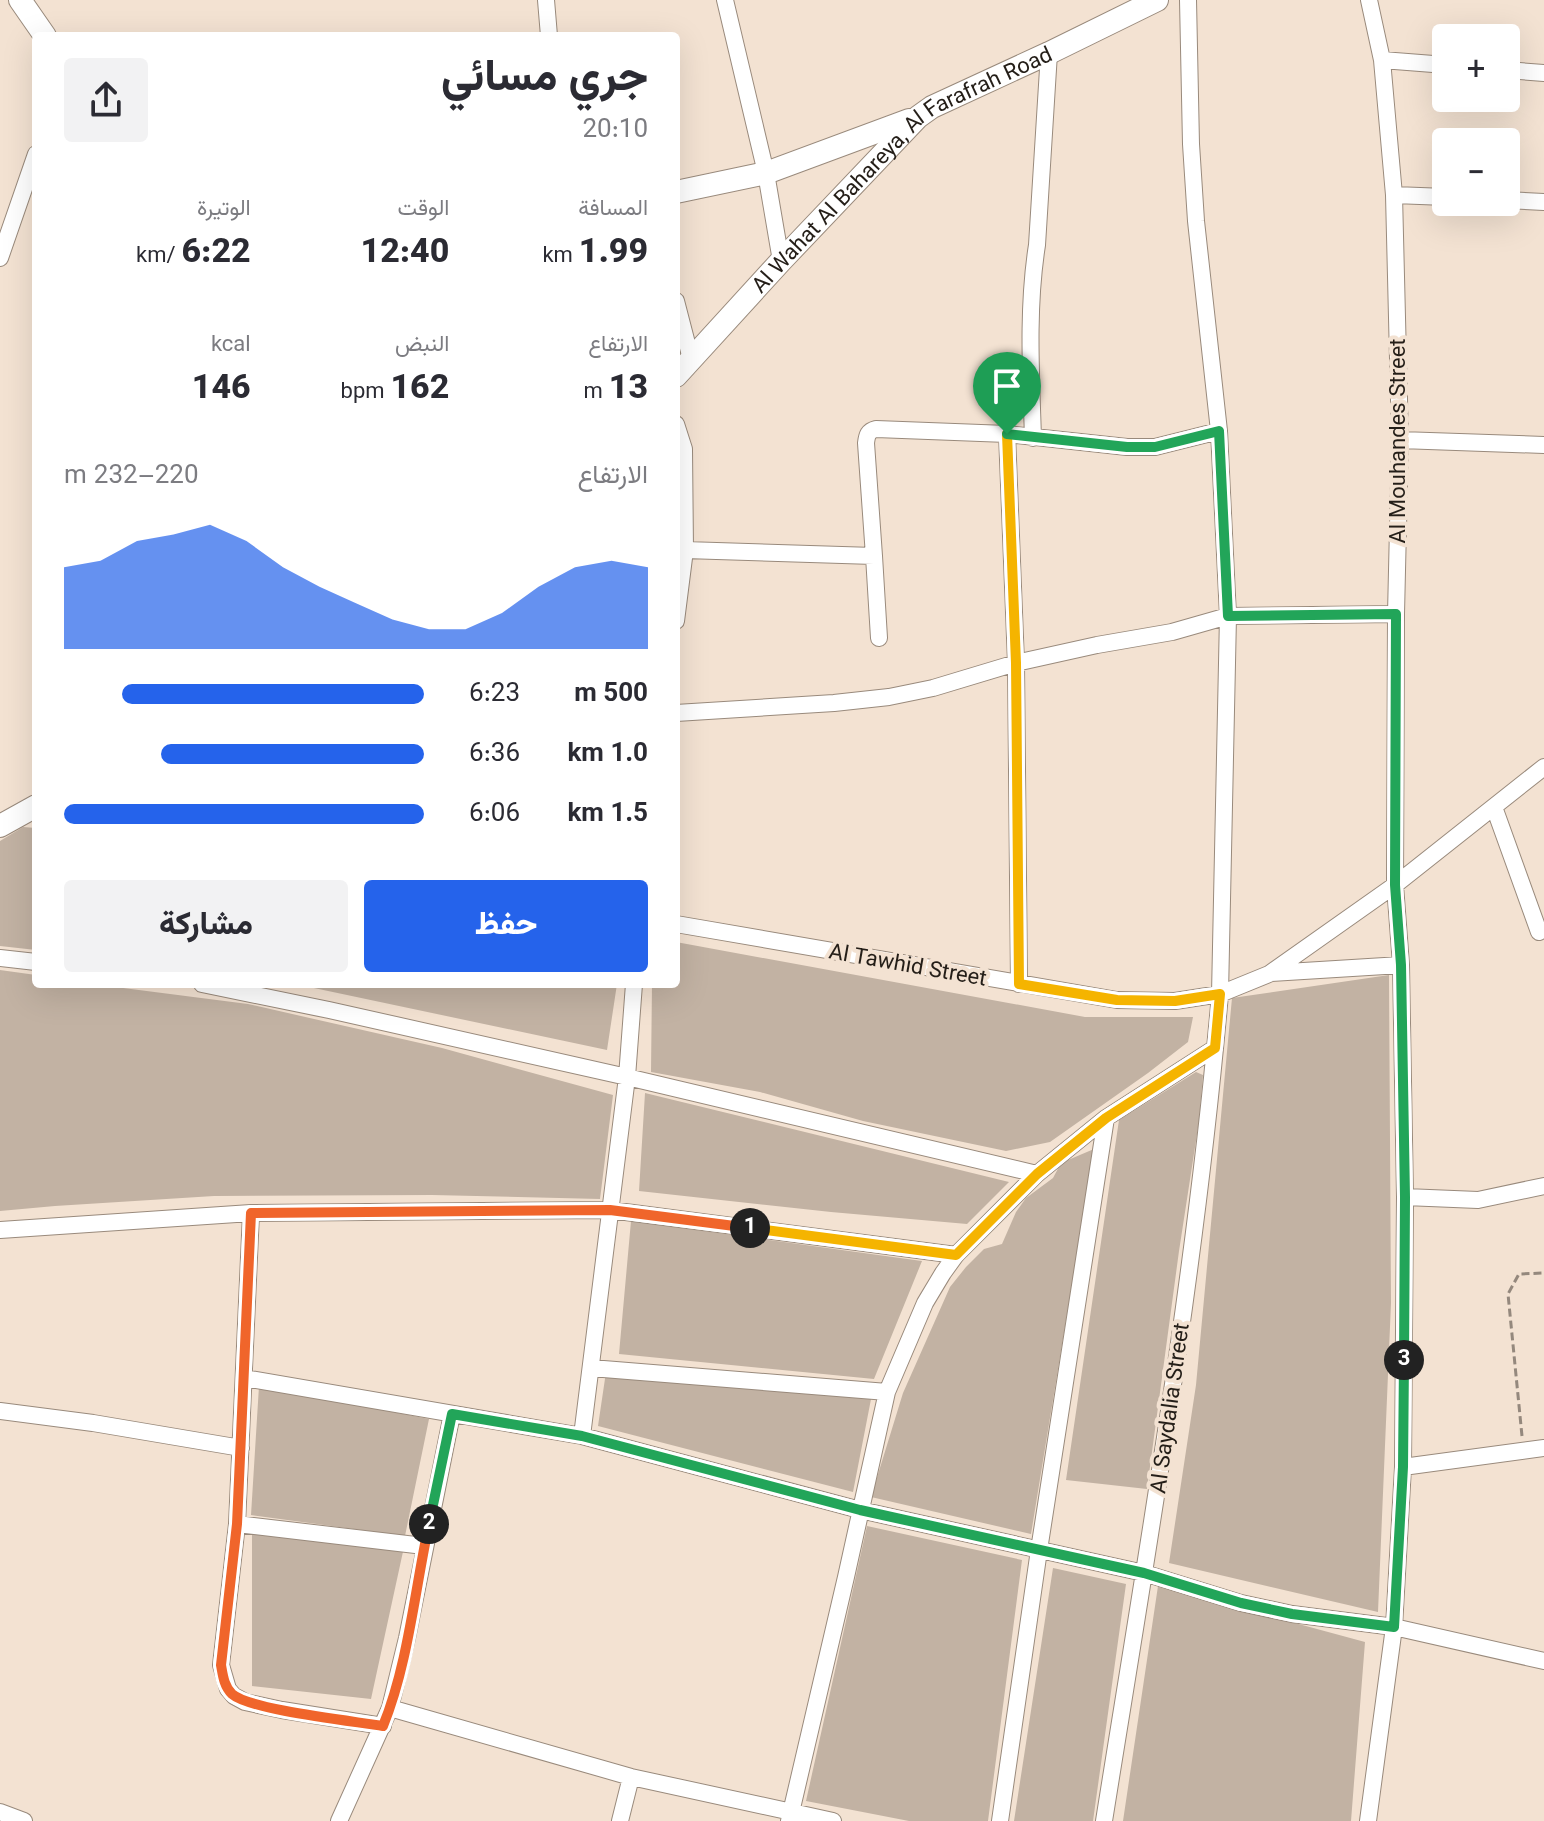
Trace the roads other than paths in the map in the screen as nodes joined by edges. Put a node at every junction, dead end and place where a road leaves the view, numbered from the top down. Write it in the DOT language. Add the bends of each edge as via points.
graph roads {
  1 [pos="20,0"];
  2 [pos="546,0"];
  3 [pos="725,0"];
  4 [pos="1157,0"];
  5 [pos="1188,0"];
  6 [pos="1369,0"];
  7 [pos="42,32"];
  8 [pos="549,32"];
  9 [pos="1049,53"];
  10 [pos="1382,60"];
  11 [pos="1432,64"];
  12 [pos="1520,71"];
  13 [pos="1544,73"];
  14 [pos="918,117"];
  15 [pos="32,166"];
  16 [pos="766,173"];
  17 [pos="680,191"];
  18 [pos="1394,195"];
  19 [pos="1432,196"];
  20 [pos="1520,201"];
  21 [pos="1544,202"];
  22 [pos="0,258"];
  23 [pos="781,261"];
  24 [pos="680,339"];
  25 [pos="683,367"];
  26 [pos="1219,431"];
  27 [pos="1007,434"];
  28 [pos="680,436"];
  29 [pos="1033,438"];
  30 [pos="1400,440"];
  31 [pos="1544,445"];
  32 [pos="685,550"];
  33 [pos="874,556"];
  34 [pos="680,589"];
  35 [pos="1396,614"];
  36 [pos="1228,616"];
  37 [pos="879,638"];
  38 [pos="1016,663"];
  39 [pos="680,713"];
  40 [pos="1544,767"];
  41 [pos="1494,807"];
  42 [pos="32,808"];
  43 [pos="0,826"];
  44 [pos="1395,885"];
  45 [pos="680,925"];
  46 [pos="1539,932"];
  47 [pos="0,958"];
  48 [pos="32,962"];
  49 [pos="1401,965"];
  50 [pos="1269,974"];
  51 [pos="1019,984"];
  52 [pos="222,988"];
  53 [pos="634,988"];
  54 [pos="1220,994"];
  55 [pos="1215,1048"];
  56 [pos="627,1077"];
  57 [pos="1106,1118"];
  58 [pos="1037,1174"];
  59 [pos="1544,1186"];
  60 [pos="1405,1197"];
  61 [pos="610,1210"];
  62 [pos="251,1213"];
  63 [pos="0,1230"];
  64 [pos="956,1255"];
  65 [pos="591,1368"];
  66 [pos="244,1378"];
  67 [pos="887,1392"];
  68 [pos="0,1411"];
  69 [pos="452,1414"];
  70 [pos="582,1436"];
  71 [pos="241,1448"];
  72 [pos="1544,1448"];
  73 [pos="1403,1467"];
  74 [pos="860,1510"];
  75 [pos="237,1524"];
  76 [pos="424,1546"];
  77 [pos="1039,1550"];
  78 [pos="1144,1573"];
  79 [pos="1394,1627"];
  80 [pos="1544,1661"];
  81 [pos="390,1708"];
  82 [pos="383,1726"];
  83 [pos="631,1777"];
  84 [pos="0,1812"];
  85 [pos="790,1817"];
  86 [pos="24,1821"];
  87 [pos="339,1821"];
  88 [pos="620,1821"];
  89 [pos="833,1821"];
  90 [pos="1000,1821"];
  91 [pos="1104,1821"];
  92 [pos="1368,1821"];
  1 -- 7 [label="main road"];
  2 -- 8 [label="street"];
  3 -- 16 [label="street"];
  4 -- 9 [label="main road, Al Wahat Al Bahareya, Al Farafrah Road"];
  5 -- 26 [label="street, Al Saydalia Street" via="1196,221"];
  6 -- 10 [label="street, Al Mouhandes Street"];
  9 -- 14 [label="main road, Al Wahat Al Bahareya, Al Farafrah Road"];
  9 -- 29 [label="street" via="1033,273"];
  10 -- 11 [label="street"];
  10 -- 18 [label="street, Al Mouhandes Street"];
  12 -- 13 [label="street"];
  14 -- 16 [label="main road"];
  14 -- 23 [label="main road, Al Wahat Al Bahareya, Al Farafrah Road"];
  15 -- 22 [label="street"];
  16 -- 17 [label="main road"];
  16 -- 23 [label="street"];
  18 -- 19 [label="street"];
  18 -- 30 [label="street, Al Mouhandes Street"];
  20 -- 21 [label="street"];
  23 -- 25 [label="main road, Al Wahat Al Bahareya, Al Farafrah Road"];
  24 -- 25 [label="street"];
  26 -- 29 [label="street" via="1155,447"];
  26 -- 36 [label="street, Al Saydalia Street"];
  27 -- 29 [label="street"];
  27 -- 33 [label="street" via="870,431 866,443"];
  27 -- 38 [label="street"];
  28 -- 32 [label="street"];
  30 -- 31 [label="street"];
  30 -- 35 [label="street, Al Mouhandes Street"];
  32 -- 33 [label="street"];
  32 -- 34 [label="street"];
  33 -- 37 [label="street"];
  35 -- 36 [label="street"];
  35 -- 44 [label="street, Al Mouhandes Street"];
  36 -- 38 [label="street"];
  36 -- 54 [label="street, Al Saydalia Street"];
  38 -- 39 [label="street" via="889,697"];
  38 -- 51 [label="street"];
  40 -- 41 [label="street, Al Tawhid Street"];
  41 -- 44 [label="street, Al Tawhid Street"];
  41 -- 46 [label="street"];
  42 -- 43 [label="main road"];
  44 -- 49 [label="street, Al Mouhandes Street"];
  44 -- 50 [label="street, Al Tawhid Street"];
  45 -- 51 [label="street, Al Tawhid Street"];
  47 -- 48 [label="street"];
  49 -- 50 [label="street"];
  49 -- 60 [label="street, Al Mouhandes Street"];
  50 -- 54 [label="street, Al Tawhid Street"];
  51 -- 54 [label="street, Al Tawhid Street" via="1117,1000 1175,1001"];
  52 -- 56 [label="street"];
  53 -- 56 [label="street"];
  54 -- 55 [label="street, Al Saydalia Street"];
  55 -- 57 [label="street"];
  55 -- 78 [label="street, Al Saydalia Street"];
  56 -- 58 [label="street"];
  56 -- 61 [label="street"];
  57 -- 58 [label="street"];
  57 -- 77 [label="street"];
  58 -- 64 [label="street"];
  59 -- 60 [label="street" via="1478,1200"];
  60 -- 73 [label="street, Al Mouhandes Street"];
  61 -- 62 [label="street"];
  61 -- 64 [label="street"];
  61 -- 65 [label="street"];
  62 -- 63 [label="street"];
  62 -- 66 [label="street"];
  64 -- 67 [label="street" via="925,1303"];
  65 -- 67 [label="street"];
  65 -- 70 [label="street"];
  66 -- 69 [label="street"];
  66 -- 71 [label="street"];
  67 -- 74 [label="street"];
  68 -- 71 [label="street"];
  69 -- 70 [label="street"];
  69 -- 76 [label="street"];
  70 -- 74 [label="street"];
  71 -- 75 [label="street"];
  72 -- 73 [label="street"];
  73 -- 79 [label="street, Al Mouhandes Street"];
  74 -- 77 [label="street"];
  74 -- 85 [label="street"];
  75 -- 76 [label="street"];
  75 -- 82 [label="street" via="221,1665 228,1689 245,1702"];
  76 -- 81 [label="street"];
  77 -- 78 [label="street"];
  77 -- 90 [label="street"];
  78 -- 79 [label="street" via="1241,1603"];
  78 -- 91 [label="street, Al Saydalia Street"];
  79 -- 80 [label="street"];
  79 -- 92 [label="street, Al Mouhandes Street"];
  81 -- 82 [label="street"];
  81 -- 83 [label="street"];
  82 -- 87 [label="street"];
  83 -- 85 [label="street"];
  83 -- 88 [label="street"];
  84 -- 86 [label="street"];
  85 -- 89 [label="street"];
}
